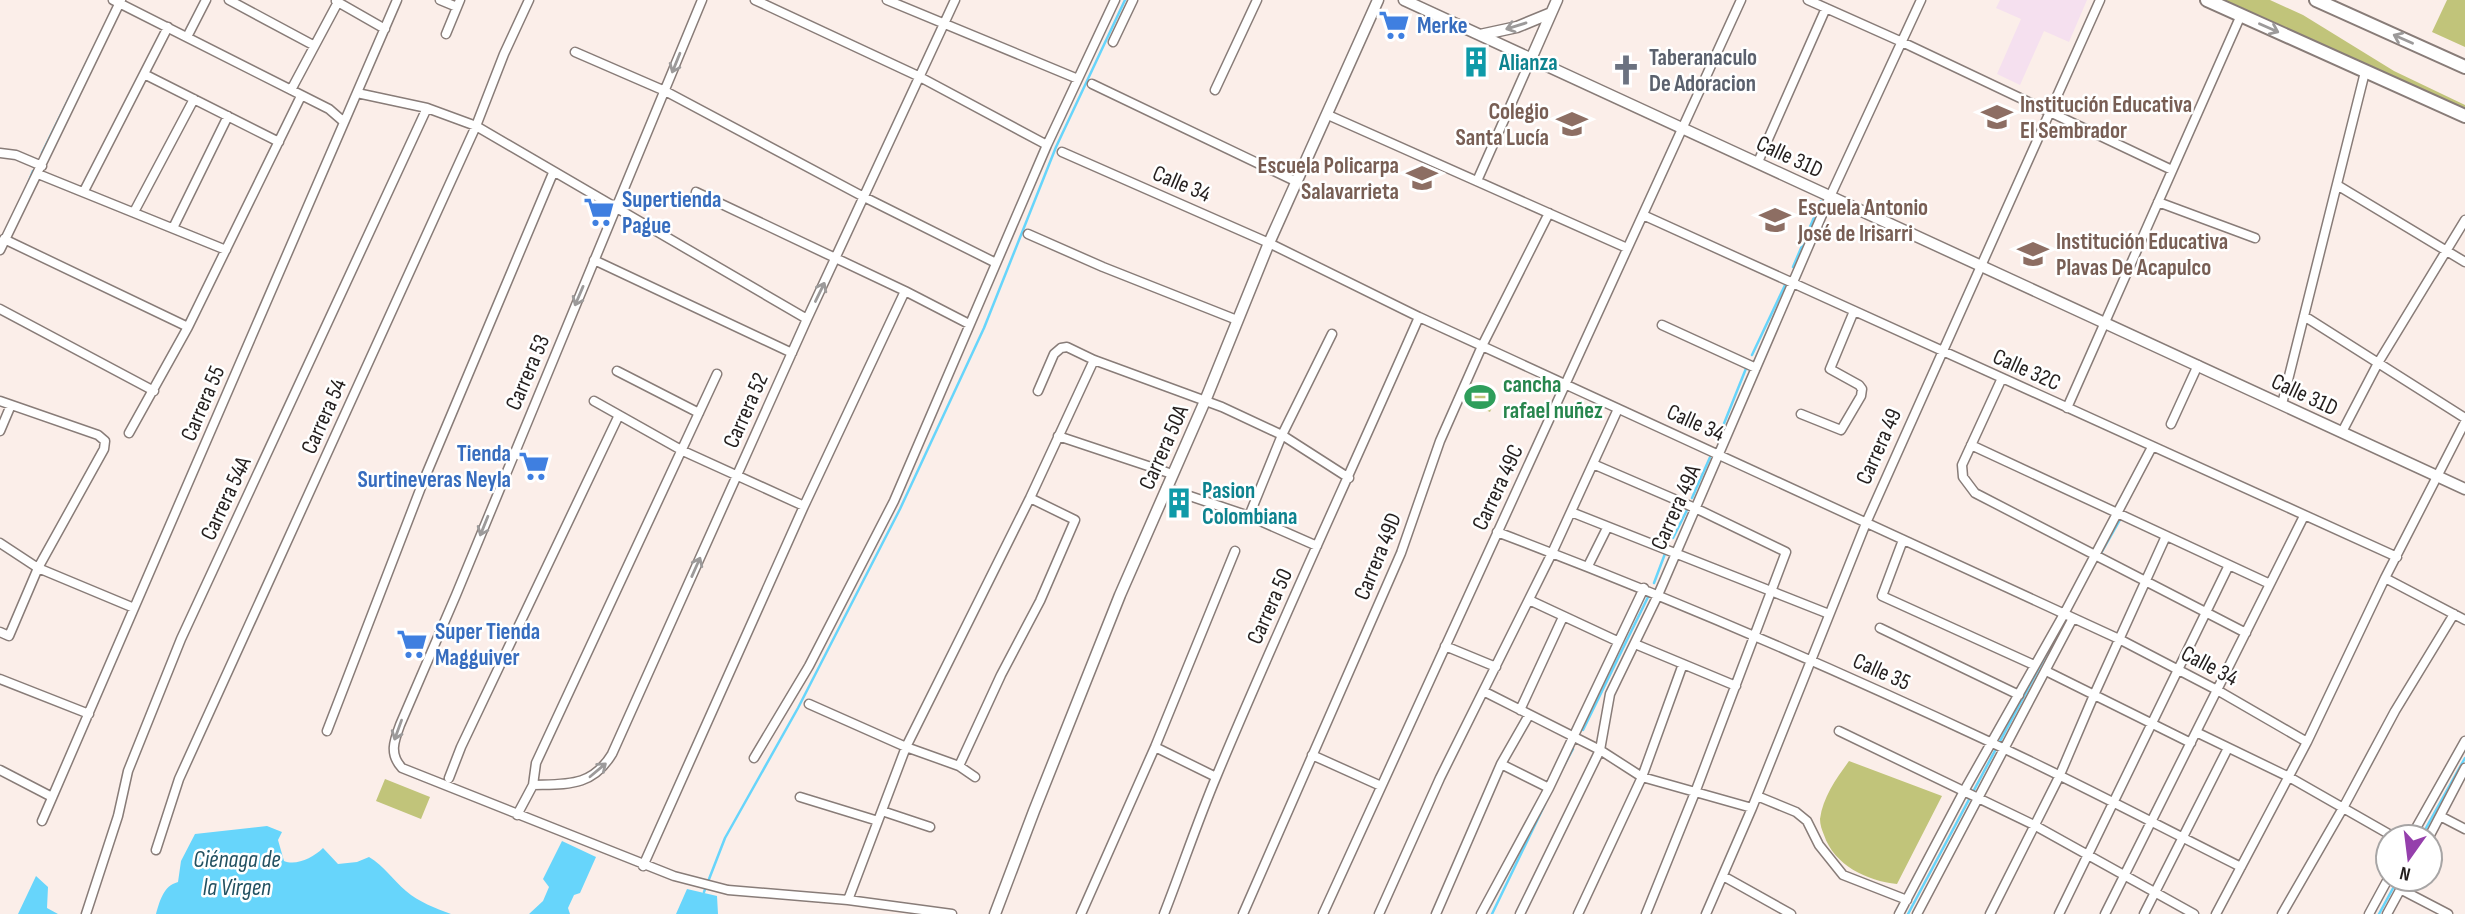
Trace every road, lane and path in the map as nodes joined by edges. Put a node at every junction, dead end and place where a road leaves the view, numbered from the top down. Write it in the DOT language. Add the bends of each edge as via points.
graph roads {
  1 [pos="206,0"];
  2 [pos="229,0"];
  3 [pos="397,0"];
  4 [pos="440,0"];
  5 [pos="529,0"];
  6 [pos="702,0"];
  7 [pos="755,0"];
  8 [pos="887,0"];
  9 [pos="955,0"];
  10 [pos="1115,0"];
  11 [pos="1133,0"];
  12 [pos="1257,0"];
  13 [pos="1378,0"];
  14 [pos="1404,0"];
  15 [pos="1557,0"];
  16 [pos="1741,0"];
  17 [pos="1808,0"];
  18 [pos="1921,0"];
  19 [pos="2100,0"];
  20 [pos="2207,0"];
  21 [pos="2316,0"];
  22 [pos="336,1"];
  23 [pos="117,2"];
  24 [pos="458,3"];
  25 [pos="1826,8"];
  26 [pos="1551,13"];
  27 [pos="2241,15"];
  28 [pos="944,25"];
  29 [pos="167,27"];
  30 [pos="385,29"];
  31 [pos="446,34"];
  32 [pos="1480,35"];
  33 [pos="187,37"];
  34 [pos="1113,42"];
  35 [pos="1902,42"];
  36 [pos="313,45"];
  37 [pos="575,52"];
  38 [pos="1531,59"];
  39 [pos="2465,67"];
  40 [pos="2365,72"];
  41 [pos="144,74"];
  42 [pos="918,76"];
  43 [pos="1077,79"];
  44 [pos="1092,84"];
  45 [pos="290,90"];
  46 [pos="1215,90"];
  47 [pos="665,91"];
  48 [pos="357,93"];
  49 [pos="302,96"];
  50 [pos="194,99"];
  51 [pos="427,108"];
  52 [pos="2050,112"];
  53 [pos="1328,114"];
  54 [pos="228,116"];
  55 [pos="2465,116"];
  56 [pos="344,122"];
  57 [pos="476,126"];
  58 [pos="1683,128"];
  59 [pos="279,142"];
  60 [pos="1046,145"];
  61 [pos="1062,152"];
  62 [pos="0,153"];
  63 [pos="1758,163"];
  64 [pos="40,170"];
  65 [pos="2172,170"];
  66 [pos="553,173"];
  67 [pos="1477,181"];
  68 [pos="1297,182"];
  69 [pos="2337,185"];
  70 [pos="84,191"];
  71 [pos="696,192"];
  72 [pos="862,196"];
  73 [pos="1830,196"];
  74 [pos="2158,202"];
  75 [pos="616,208"];
  76 [pos="134,212"];
  77 [pos="1549,213"];
  78 [pos="1643,215"];
  79 [pos="2465,220"];
  80 [pos="173,228"];
  81 [pos="1028,234"];
  82 [pos="2255,238"];
  83 [pos="4,239"];
  84 [pos="1269,243"];
  85 [pos="1627,248"];
  86 [pos="0,250"];
  87 [pos="226,250"];
  88 [pos="2446,251"];
  89 [pos="594,260"];
  90 [pos="836,260"];
  91 [pos="2465,262"];
  92 [pos="996,263"];
  93 [pos="1980,265"];
  94 [pos="1792,283"];
  95 [pos="905,291"];
  96 [pos="0,309"];
  97 [pos="1854,311"];
  98 [pos="2304,316"];
  99 [pos="1419,317"];
  100 [pos="807,319"];
  101 [pos="1237,320"];
  102 [pos="2105,323"];
  103 [pos="969,324"];
  104 [pos="1662,325"];
  105 [pos="188,327"];
  106 [pos="1332,334"];
  107 [pos="1482,346"];
  108 [pos="1941,351"];
  109 [pos="792,354"];
  110 [pos="1094,360"];
  111 [pos="2378,363"];
  112 [pos="2197,365"];
  113 [pos="1756,368"];
  114 [pos="617,371"];
  115 [pos="717,374"];
  116 [pos="2002,378"];
  117 [pos="1565,384"];
  118 [pos="153,391"];
  119 [pos="1038,391"];
  120 [pos="0,401"];
  121 [pos="594,401"];
  122 [pos="1205,401"];
  123 [pos="2282,404"];
  124 [pos="11,405"];
  125 [pos="2067,408"];
  126 [pos="1618,409"];
  127 [pos="699,414"];
  128 [pos="1801,414"];
  129 [pos="619,415"];
  130 [pos="2465,420"];
  131 [pos="2171,424"];
  132 [pos="0,431"];
  133 [pos="2342,432"];
  134 [pos="129,433"];
  135 [pos="1282,435"];
  136 [pos="1058,436"];
  137 [pos="1971,445"];
  138 [pos="2152,447"];
  139 [pos="683,450"];
  140 [pos="1719,454"];
  141 [pos="1593,464"];
  142 [pos="737,474"];
  143 [pos="1172,474"];
  144 [pos="2438,476"];
  145 [pos="1349,478"];
  146 [pos="1166,488"];
  147 [pos="2465,489"];
  148 [pos="1030,498"];
  149 [pos="804,506"];
  150 [pos="1695,508"];
  151 [pos="1571,512"];
  152 [pos="2116,513"];
  153 [pos="1249,516"];
  154 [pos="2304,516"];
  155 [pos="1866,523"];
  156 [pos="1607,528"];
  157 [pos="1497,532"];
  158 [pos="2165,536"];
  159 [pos="1903,540"];
  160 [pos="0,543"];
  161 [pos="1317,546"];
  162 [pos="1235,551"];
  163 [pos="1676,552"];
  164 [pos="1552,553"];
  165 [pos="2093,554"];
  166 [pos="2397,556"];
  167 [pos="2229,565"];
  168 [pos="1588,566"];
  169 [pos="38,568"];
  170 [pos="2385,578"];
  171 [pos="2145,582"];
  172 [pos="2270,584"];
  173 [pos="1644,588"];
  174 [pos="1771,592"];
  175 [pos="1658,595"];
  176 [pos="1529,600"];
  177 [pos="134,608"];
  178 [pos="2206,613"];
  179 [pos="1829,614"];
  180 [pos="2064,614"];
  181 [pos="2454,614"];
  182 [pos="1563,617"];
  183 [pos="2073,618"];
  184 [pos="2465,620"];
  185 [pos="1880,628"];
  186 [pos="2246,633"];
  187 [pos="4,634"];
  188 [pos="1755,637"];
  189 [pos="2119,639"];
  190 [pos="1617,641"];
  191 [pos="1635,644"];
  192 [pos="1445,646"];
  193 [pos="1811,660"];
  194 [pos="1683,664"];
  195 [pos="2034,665"];
  196 [pos="1496,667"];
  197 [pos="2178,670"];
  198 [pos="2046,671"];
  199 [pos="0,679"];
  200 [pos="1736,686"];
  201 [pos="2217,690"];
  202 [pos="1485,691"];
  203 [pos="2018,695"];
  204 [pos="2094,695"];
  205 [pos="809,704"];
  206 [pos="1520,710"];
  207 [pos="89,714"];
  208 [pos="1529,715"];
  209 [pos="2152,724"];
  210 [pos="327,731"];
  211 [pos="1839,731"];
  212 [pos="2196,732"];
  213 [pos="1573,735"];
  214 [pos="2465,741"];
  215 [pos="2191,743"];
  216 [pos="2307,743"];
  217 [pos="1998,746"];
  218 [pos="906,747"];
  219 [pos="1155,747"];
  220 [pos="2228,748"];
  221 [pos="1600,750"];
  222 [pos="1312,755"];
  223 [pos="754,758"];
  224 [pos="1501,764"];
  225 [pos="959,766"];
  226 [pos="2465,768"];
  227 [pos="0,770"];
  228 [pos="975,777"];
  229 [pos="1642,777"];
  230 [pos="2059,777"];
  231 [pos="2289,777"];
  232 [pos="1216,778"];
  233 [pos="447,782"];
  234 [pos="533,785"];
  235 [pos="1381,786"];
  236 [pos="1549,788"];
  237 [pos="1696,790"];
  238 [pos="1965,792"];
  239 [pos="1757,796"];
  240 [pos="52,797"];
  241 [pos="800,797"];
  242 [pos="1978,798"];
  243 [pos="2113,804"];
  244 [pos="1752,808"];
  245 [pos="2343,808"];
  246 [pos="882,811"];
  247 [pos="517,815"];
  248 [pos="2440,816"];
  249 [pos="42,821"];
  250 [pos="878,821"];
  251 [pos="2151,822"];
  252 [pos="2419,823"];
  253 [pos="2436,823"];
  254 [pos="2034,825"];
  255 [pos="2374,826"];
  256 [pos="930,827"];
  257 [pos="2465,829"];
  258 [pos="2182,838"];
  259 [pos="156,850"];
  260 [pos="2088,854"];
  261 [pos="643,866"];
  262 [pos="2241,867"];
  263 [pos="2125,874"];
  264 [pos="1723,876"];
  265 [pos="2155,891"];
  266 [pos="2381,893"];
  267 [pos="2398,893"];
  268 [pos="2408,893"];
  269 [pos="848,900"];
  270 [pos="1906,900"];
  271 [pos="1777,910"];
  272 [pos="86,914"];
  273 [pos="951,914"];
  274 [pos="995,914"];
  275 [pos="1081,914"];
  276 [pos="1164,914"];
  277 [pos="1243,914"];
  278 [pos="1323,914"];
  279 [pos="1379,914"];
  280 [pos="1436,914"];
  281 [pos="1481,914"];
  282 [pos="1520,914"];
  283 [pos="1578,914"];
  284 [pos="1646,914"];
  285 [pos="1706,914"];
  286 [pos="1791,914"];
  287 [pos="1899,914"];
  288 [pos="1917,914"];
  289 [pos="1990,914"];
  290 [pos="2059,914"];
  291 [pos="2105,914"];
  292 [pos="2144,914"];
  293 [pos="2194,914"];
  294 [pos="2216,914"];
  295 [pos="2282,914"];
  296 [pos="2370,914"];
  297 [pos="2387,914"];
  298 [pos="2448,914"];
  1 -- 33 [label="street"];
  2 -- 36 [label="street"];
  3 -- 30 [label="street, Carrera 55"];
  4 -- 24 [label="street"];
  5 -- 57 [label="street, Carrera 54"];
  6 -- 47 [label="street, Carrera 53, one-way"];
  7 -- 42 [label="street"];
  8 -- 28 [label="street"];
  9 -- 28 [label="street, Carrera 52"];
  10 -- 43 [label="street"];
  11 -- 34 [label="street"];
  12 -- 46 [label="street"];
  13 -- 53 [label="street, Carrera 50A"];
  14 -- 32 [label="street, Calle 31D"];
  15 -- 26 [label="street"];
  16 -- 58 [label="street, Carrera 49C"];
  17 -- 25 [label="street"];
  18 -- 35 [label="street, Carrera 49A"];
  19 -- 52 [label="street, Carrera 49"];
  20 -- 27 [label="highway"];
  39 -- 21 [label="highway, one-way"];
  22 -- 30 [label="street"];
  22 -- 36 [label="street"];
  23 -- 29 [label="street"];
  23 -- 64 [label="street"];
  24 -- 31 [label="street"];
  25 -- 35 [label="street"];
  25 -- 63 [label="street"];
  26 -- 32 [label="street, one-way"];
  26 -- 38 [label="street"];
  27 -- 40 [label="highway, one-way"];
  27 -- 65 [label="street"];
  28 -- 42 [label="street, Carrera 52"];
  28 -- 43 [label="street"];
  29 -- 33 [label="street"];
  29 -- 41 [label="street"];
  30 -- 48 [label="street, Carrera 55"];
  32 -- 38 [label="street, Calle 31D"];
  33 -- 45 [label="street"];
  35 -- 52 [label="street"];
  35 -- 73 [label="street, Carrera 49A"];
  36 -- 45 [label="street"];
  37 -- 47 [label="street"];
  38 -- 58 [label="street, Calle 31D"];
  38 -- 67 [label="street"];
  40 -- 55 [label="highway"];
  40 -- 69 [label="street"];
  41 -- 50 [label="street"];
  41 -- 70 [label="street"];
  42 -- 60 [label="street"];
  42 -- 72 [label="street, Carrera 52"];
  43 -- 60 [label="street"];
  44 -- 68 [label="street"];
  45 -- 49 [label="street"];
  47 -- 72 [label="street"];
  47 -- 75 [label="street, Carrera 53"];
  48 -- 51 [label="street"];
  48 -- 56 [label="street, Carrera 55"];
  49 -- 56 [label="street"];
  49 -- 59 [label="street"];
  50 -- 54 [label="street"];
  50 -- 76 [label="street"];
  51 -- 57 [label="street"];
  51 -- 272 [label="street, Carrera 54A" via="181,639 128,771"];
  52 -- 65 [label="street"];
  52 -- 93 [label="street, Carrera 49"];
  53 -- 67 [label="street"];
  53 -- 68 [label="street, Carrera 50A"];
  54 -- 59 [label="street"];
  54 -- 80 [label="street"];
  56 -- 177 [label="street, Carrera 55"];
  57 -- 66 [label="street"];
  57 -- 259 [label="street, Carrera 54" via="179,779"];
  58 -- 63 [label="street, Calle 31D"];
  58 -- 78 [label="street, Carrera 49C"];
  59 -- 87 [label="street"];
  60 -- 92 [label="street"];
  61 -- 84 [label="street, Calle 34"];
  62 -- 64 [label="street" via="16,155"];
  63 -- 73 [label="street, Calle 31D"];
  64 -- 70 [label="street"];
  64 -- 83 [label="street"];
  65 -- 74 [label="street"];
  66 -- 75 [label="street"];
  66 -- 210 [label="street" via="423,482"];
  67 -- 77 [label="street"];
  68 -- 84 [label="street, Carrera 50A"];
  69 -- 88 [label="street"];
  69 -- 98 [label="street"];
  70 -- 76 [label="street"];
  71 -- 90 [label="street"];
  72 -- 90 [label="street, Carrera 52"];
  72 -- 92 [label="street"];
  73 -- 93 [label="street, Calle 31D"];
  73 -- 94 [label="street, Carrera 49A"];
  74 -- 82 [label="street"];
  74 -- 102 [label="street"];
  75 -- 89 [label="street, Carrera 53"];
  75 -- 100 [label="street"];
  76 -- 80 [label="street"];
  77 -- 85 [label="street"];
  77 -- 107 [label="street, Carrera 49D"];
  78 -- 85 [label="street, Carrera 49C"];
  78 -- 94 [label="street, Calle 32C"];
  79 -- 88 [label="street"];
  80 -- 87 [label="street"];
  81 -- 101 [label="street"];
  83 -- 86 [label="street"];
  83 -- 105 [label="street"];
  84 -- 99 [label="street, Calle 34"];
  84 -- 101 [label="street, Carrera 50A"];
  85 -- 117 [label="street, Carrera 49C"];
  87 -- 105 [label="street"];
  88 -- 91 [label="street"];
  88 -- 111 [label="street"];
  89 -- 109 [label="street"];
  89 -- 233 [label="street, Carrera 53, one-way" via="394,742 402,768"];
  90 -- 95 [label="street"];
  100 -- 90 [label="street, Carrera 52, one-way"];
  92 -- 103 [label="street"];
  93 -- 102 [label="street, Calle 31D"];
  93 -- 108 [label="street, Carrera 49"];
  94 -- 97 [label="street, Calle 32C"];
  94 -- 113 [label="street, Carrera 49A"];
  95 -- 103 [label="street"];
  95 -- 149 [label="street"];
  96 -- 118 [label="street"];
  97 -- 108 [label="street, Calle 32C"];
  97 -- 128 [label="street" via="1830,369 1859,385 1861,396 1841,430"];
  98 -- 111 [label="street"];
  98 -- 123 [label="street"];
  99 -- 107 [label="street, Calle 34"];
  99 -- 145 [label="street, Carrera 50"];
  100 -- 109 [label="street, Carrera 52"];
  101 -- 122 [label="street, Carrera 50A"];
  102 -- 112 [label="street, Calle 31D"];
  102 -- 125 [label="street"];
  103 -- 223 [label="street" via="894,501 809,666"];
  104 -- 113 [label="street"];
  105 -- 118 [label="street"];
  106 -- 135 [label="street"];
  107 -- 117 [label="street, Calle 34"];
  107 -- 222 [label="street, Carrera 49D" via="1440,440 1401,553"];
  108 -- 116 [label="street, Calle 32C"];
  108 -- 155 [label="street, Carrera 49"];
  109 -- 142 [label="street, Carrera 52"];
  110 -- 119 [label="street" via="1061,348"];
  110 -- 122 [label="street"];
  110 -- 136 [label="street"];
  111 -- 130 [label="street"];
  111 -- 133 [label="street"];
  112 -- 123 [label="street, Calle 31D"];
  112 -- 131 [label="street"];
  113 -- 140 [label="street, Carrera 49A"];
  114 -- 127 [label="street"];
  115 -- 127 [label="street"];
  116 -- 125 [label="street, Calle 32C"];
  116 -- 137 [label="street"];
  117 -- 126 [label="street, Calle 34"];
  117 -- 157 [label="street, Carrera 49C"];
  118 -- 134 [label="street"];
  120 -- 124 [label="street"];
  121 -- 129 [label="street"];
  122 -- 135 [label="street"];
  122 -- 143 [label="street, Carrera 50A"];
  123 -- 133 [label="street, Calle 31D"];
  124 -- 132 [label="street"];
  124 -- 169 [label="street" via="103,438 104,449"];
  125 -- 138 [label="street, Calle 32C"];
  126 -- 140 [label="street, Calle 34"];
  126 -- 141 [label="street"];
  127 -- 139 [label="street"];
  129 -- 139 [label="street"];
  129 -- 233 [label="street"];
  130 -- 144 [label="street"];
  133 -- 144 [label="street, Calle 31D"];
  135 -- 145 [label="street"];
  135 -- 153 [label="street"];
  136 -- 143 [label="street"];
  136 -- 148 [label="street"];
  137 -- 152 [label="street"];
  137 -- 165 [label="street" via="1962,465 1963,477 1975,493"];
  138 -- 152 [label="street"];
  138 -- 154 [label="street, Calle 32C"];
  139 -- 142 [label="street"];
  139 -- 234 [label="street" via="536,763"];
  140 -- 150 [label="street, Carrera 49A"];
  140 -- 155 [label="street, Calle 34"];
  141 -- 150 [label="street"];
  141 -- 151 [label="street"];
  142 -- 149 [label="street"];
  234 -- 142 [label="street, Carrera 52, one-way" via="580,781 605,766"];
  143 -- 146 [label="street, Carrera 50A"];
  144 -- 147 [label="street, Calle 31D"];
  144 -- 166 [label="street"];
  145 -- 161 [label="street, Carrera 50"];
  146 -- 153 [label="street"];
  146 -- 274 [label="street, Carrera 50A" via="1076,702"];
  148 -- 218 [label="street"];
  148 -- 225 [label="street" via="1075,520"];
  149 -- 261 [label="street"];
  150 -- 163 [label="street, Carrera 49A"];
  150 -- 174 [label="street" via="1786,552"];
  151 -- 156 [label="street"];
  151 -- 164 [label="street"];
  152 -- 158 [label="street"];
  152 -- 165 [label="street"];
  153 -- 161 [label="street"];
  154 -- 166 [label="street, Calle 32C"];
  154 -- 172 [label="street"];
  155 -- 159 [label="street, Calle 34"];
  155 -- 179 [label="street, Carrera 49"];
  156 -- 163 [label="street"];
  156 -- 168 [label="street"];
  157 -- 164 [label="street, Calle 35"];
  157 -- 192 [label="street, Carrera 49C"];
  158 -- 167 [label="street"];
  158 -- 171 [label="street"];
  159 -- 180 [label="street, Calle 34"];
  159 -- 195 [label="street" via="1882,596"];
  160 -- 169 [label="street"];
  161 -- 232 [label="street, Carrera 50"];
  162 -- 219 [label="street"];
  163 -- 174 [label="street"];
  163 -- 175 [label="street, Carrera 49A"];
  164 -- 168 [label="street, Calle 35"];
  164 -- 176 [label="street"];
  165 -- 171 [label="street"];
  165 -- 180 [label="street"];
  166 -- 170 [label="street"];
  167 -- 172 [label="street"];
  167 -- 178 [label="street"];
  168 -- 173 [label="street, Calle 35"];
  169 -- 177 [label="street"];
  169 -- 187 [label="street"];
  170 -- 181 [label="street"];
  170 -- 216 [label="street"];
  171 -- 178 [label="street"];
  171 -- 189 [label="street"];
  172 -- 186 [label="street"];
  173 -- 175 [label="street, Calle 35"];
  173 -- 190 [label="street"];
  174 -- 179 [label="street"];
  174 -- 188 [label="street"];
  175 -- 188 [label="street, Calle 35"];
  175 -- 191 [label="street, Carrera 49A"];
  176 -- 182 [label="street"];
  176 -- 196 [label="street"];
  177 -- 207 [label="street, Carrera 55"];
  178 -- 186 [label="street"];
  178 -- 197 [label="street"];
  179 -- 193 [label="street, Carrera 49"];
  180 -- 183 [label="street, Calle 34"];
  180 -- 195 [label="street"];
  181 -- 184 [label="street"];
  181 -- 245 [label="street"];
  182 -- 190 [label="street"];
  182 -- 206 [label="street"];
  183 -- 189 [label="street, Calle 34"];
  183 -- 198 [label="street"];
  185 -- 203 [label="street"];
  186 -- 201 [label="street"];
  188 -- 193 [label="street, Calle 35"];
  188 -- 200 [label="street"];
  189 -- 197 [label="street, Calle 34"];
  189 -- 204 [label="street"];
  190 -- 213 [label="street"];
  191 -- 194 [label="street"];
  191 -- 221 [label="street, Carrera 49A" via="1610,694"];
  192 -- 196 [label="street"];
  192 -- 235 [label="street, Carrera 49C"];
  193 -- 217 [label="street, Calle 35"];
  193 -- 239 [label="street, Carrera 49"];
  194 -- 200 [label="street"];
  194 -- 229 [label="street"];
  195 -- 203 [label="street"];
  196 -- 202 [label="street"];
  197 -- 201 [label="street, Calle 34"];
  197 -- 209 [label="street"];
  198 -- 204 [label="street"];
  198 -- 217 [label="street"];
  199 -- 207 [label="street"];
  200 -- 237 [label="street"];
  201 -- 212 [label="street"];
  201 -- 216 [label="street, Calle 34"];
  202 -- 206 [label="street"];
  202 -- 279 [label="street"];
  203 -- 217 [label="street"];
  204 -- 209 [label="street"];
  204 -- 230 [label="street"];
  205 -- 218 [label="street"];
  206 -- 208 [label="street"];
  207 -- 240 [label="street, Carrera 55"];
  208 -- 213 [label="street"];
  208 -- 224 [label="street"];
  209 -- 215 [label="street"];
  209 -- 243 [label="street"];
  211 -- 238 [label="street"];
  212 -- 215 [label="street"];
  212 -- 220 [label="street"];
  213 -- 221 [label="street"];
  213 -- 236 [label="street"];
  214 -- 252 [label="street"];
  215 -- 251 [label="street"];
  216 -- 231 [label="street"];
  217 -- 230 [label="street, Calle 35"];
  217 -- 238 [label="street"];
  217 -- 242 [label="street"];
  218 -- 225 [label="street"];
  218 -- 246 [label="street"];
  219 -- 232 [label="street"];
  219 -- 275 [label="street"];
  220 -- 231 [label="street"];
  220 -- 258 [label="street"];
  221 -- 229 [label="street"];
  221 -- 282 [label="street, Carrera 49A"];
  222 -- 235 [label="street"];
  222 -- 277 [label="street, Carrera 49D"];
  224 -- 236 [label="street"];
  224 -- 280 [label="street"];
  225 -- 228 [label="street"];
  226 -- 248 [label="street"];
  227 -- 240 [label="street"];
  229 -- 237 [label="street"];
  229 -- 283 [label="street"];
  230 -- 243 [label="street, Calle 35"];
  230 -- 254 [label="street"];
  231 -- 245 [label="street"];
  231 -- 262 [label="street"];
  232 -- 276 [label="street, Carrera 50"];
  233 -- 247 [label="street"];
  234 -- 247 [label="street"];
  235 -- 278 [label="street, Carrera 49C"];
  236 -- 281 [label="street"];
  237 -- 244 [label="street"];
  237 -- 284 [label="street"];
  238 -- 242 [label="street"];
  238 -- 270 [label="street"];
  239 -- 244 [label="street, Carrera 49"];
  239 -- 270 [label="street" via="1807,821 1843,875"];
  240 -- 249 [label="street, Carrera 55"];
  241 -- 250 [label="street"];
  242 -- 254 [label="street"];
  242 -- 288 [label="street"];
  243 -- 251 [label="street, Calle 35"];
  243 -- 260 [label="street"];
  244 -- 264 [label="street, Carrera 49"];
  245 -- 255 [label="street"];
  245 -- 295 [label="street"];
  246 -- 250 [label="street"];
  246 -- 256 [label="street"];
  247 -- 261 [label="street"];
  248 -- 253 [label="street"];
  248 -- 257 [label="street"];
  250 -- 269 [label="street"];
  251 -- 258 [label="street, Calle 35"];
  251 -- 263 [label="street"];
  254 -- 260 [label="street"];
  254 -- 289 [label="street"];
  258 -- 262 [label="street, Calle 35"];
  258 -- 265 [label="street"];
  260 -- 263 [label="street"];
  260 -- 290 [label="street"];
  261 -- 269 [label="street" via="728,890"];
  262 -- 294 [label="street"];
  263 -- 265 [label="street"];
  263 -- 291 [label="street"];
  264 -- 271 [label="street"];
  264 -- 285 [label="street, Carrera 49"];
  265 -- 292 [label="street"];
  265 -- 293 [label="street"];
  266 -- 296 [label="street"];
  267 -- 297 [label="street"];
  268 -- 298 [label="street"];
  269 -- 273 [label="street"];
  270 -- 287 [label="street"];
  271 -- 286 [label="street"];
}
